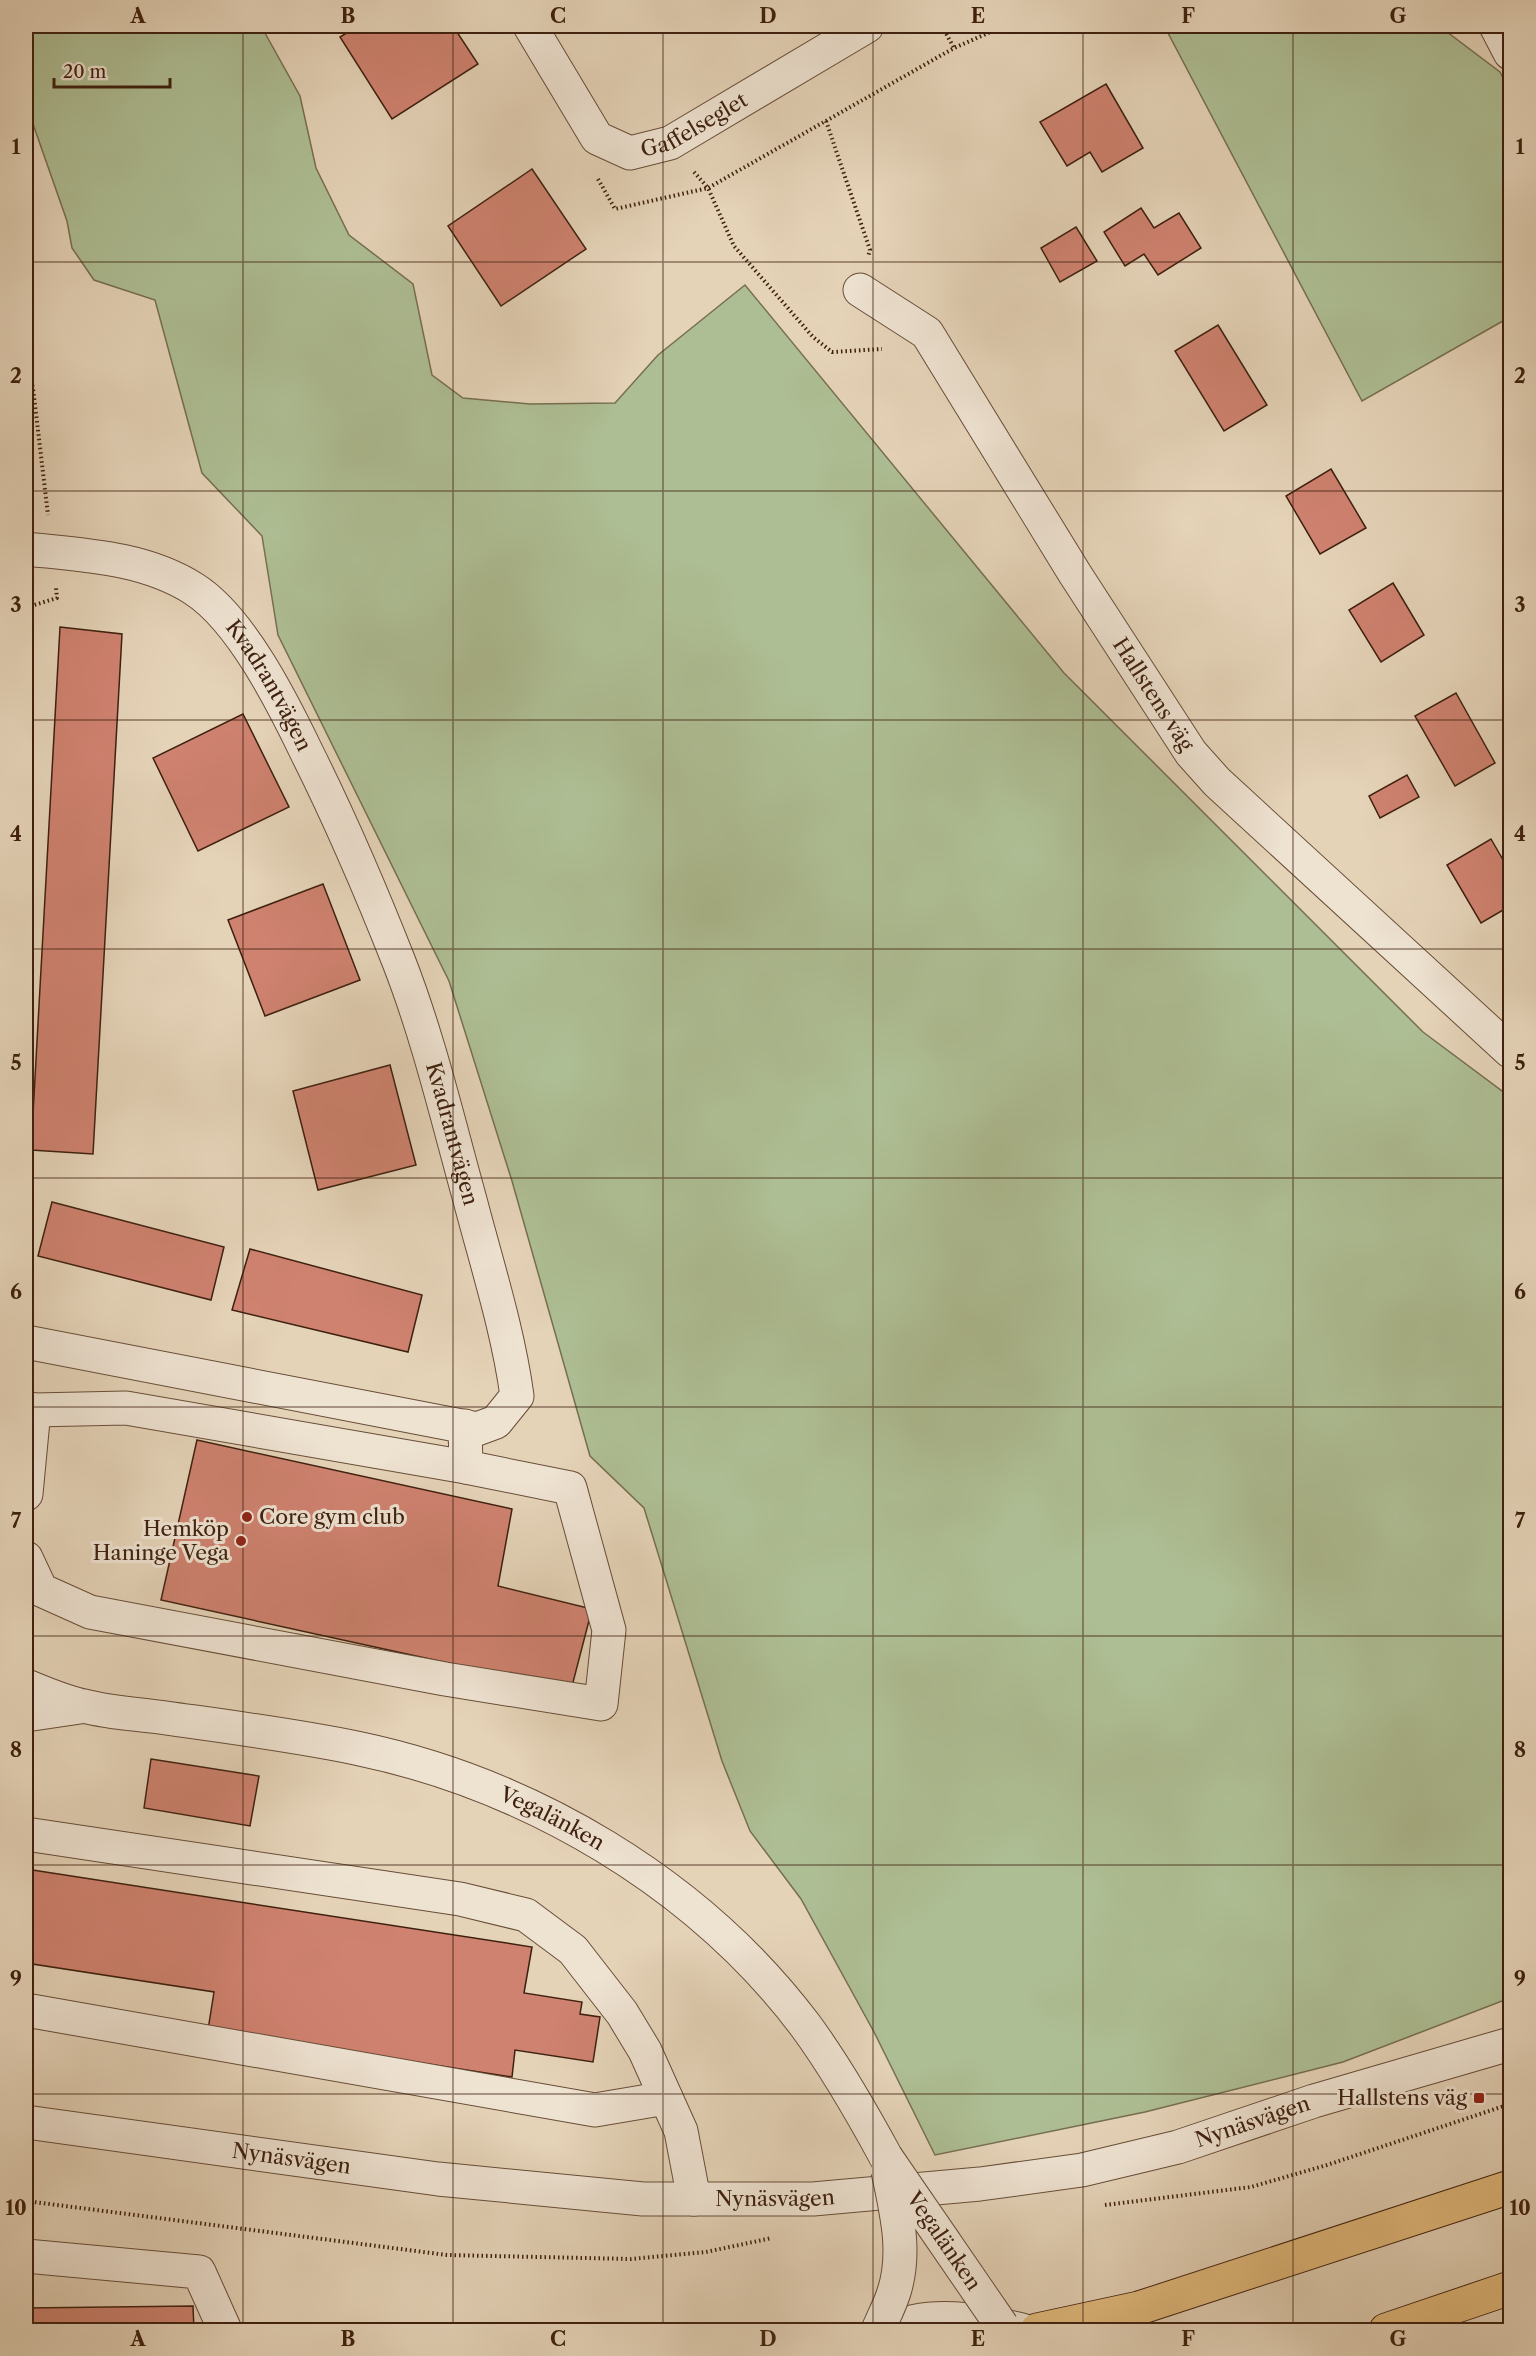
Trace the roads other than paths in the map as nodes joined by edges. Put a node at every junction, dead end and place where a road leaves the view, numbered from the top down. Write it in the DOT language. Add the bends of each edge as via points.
graph roads {
  1 [pos="530,26"];
  2 [pos="867,26"];
  3 [pos="1496,26"];
  4 [pos="1510,53"];
  5 [pos="860,290"];
  6 [pos="26,549"];
  7 [pos="1510,1050"];
  8 [pos="26,1342"];
  9 [pos="30,1409"];
  10 [pos="465,1426"];
  11 [pos="466,1467"];
  12 [pos="26,1494"];
  13 [pos="26,1558"];
  14 [pos="26,1686"];
  15 [pos="84,1707"];
  16 [pos="26,1715"];
  17 [pos="26,1834"];
  18 [pos="26,2010"];
  19 [pos="1510,2044"];
  20 [pos="666,2098"];
  21 [pos="26,2122"];
  22 [pos="886,2157"];
  23 [pos="1510,2187"];
  24 [pos="694,2199"];
  25 [pos="26,2256"];
  26 [pos="1510,2288"];
  27 [pos="1012,2328"];
  28 [pos="225,2331"];
  29 [pos="878,2331"];
  30 [pos="889,2331"];
  31 [pos="1037,2331"];
  32 [pos="1386,2331"];
  1 -- 2 [label="street, Gaffelseglet" via="597,138 630,153 669,143"];
  3 -- 4 [label="street"];
  5 -- 7 [label="street, Hallstens väg" via="927,333 1191,753 1217,782"];
  6 -- 10 [label="street, Kvadrantvägen" via="153,568 195,590 231,625 286,709 333,807 399,963 432,1062 504,1328 517,1396 496,1422 477,1429"];
  8 -- 10 [label="street, Kvadrantvägen"];
  9 -- 11 [label="street" via="126,1408"];
  9 -- 12 [label="street"];
  10 -- 11 [label="street"];
  11 -- 13 [label="street" via="570,1488 609,1630 601,1704 90,1612 41,1590"];
  14 -- 15 [label="street, Vegalänken"];
  15 -- 16 [label="street, Vegalänken"];
  15 -- 22 [label="street, Vegalänken" via="268,1732 428,1765 500,1791 565,1822 629,1861 694,1911 759,1971 804,2024 848,2087"];
  17 -- 20 [label="street" via="460,1899 526,1915 573,1950 622,2013 645,2050"];
  18 -- 20 [label="street" via="595,2110"];
  19 -- 24 [label="street, Nynäsvägen" via="1314,2101 1178,2147 1082,2170 813,2199"];
  20 -- 24 [label="street" via="681,2131"];
  21 -- 24 [label="street, Nynäsvägen" via="438,2179 643,2199"];
  22 -- 27 [label="street, Vegalänken, bridge"];
  22 -- 29 [label="street, Vegalänken, bridge" via="901,2233 894,2291"];
  23 -- 31 [label="highway" via="1138,2308"];
  25 -- 28 [label="street" via="199,2272"];
  26 -- 32 [label="highway"];
  27 -- 30 [label="street" via="963,2319 926,2319"];
}
